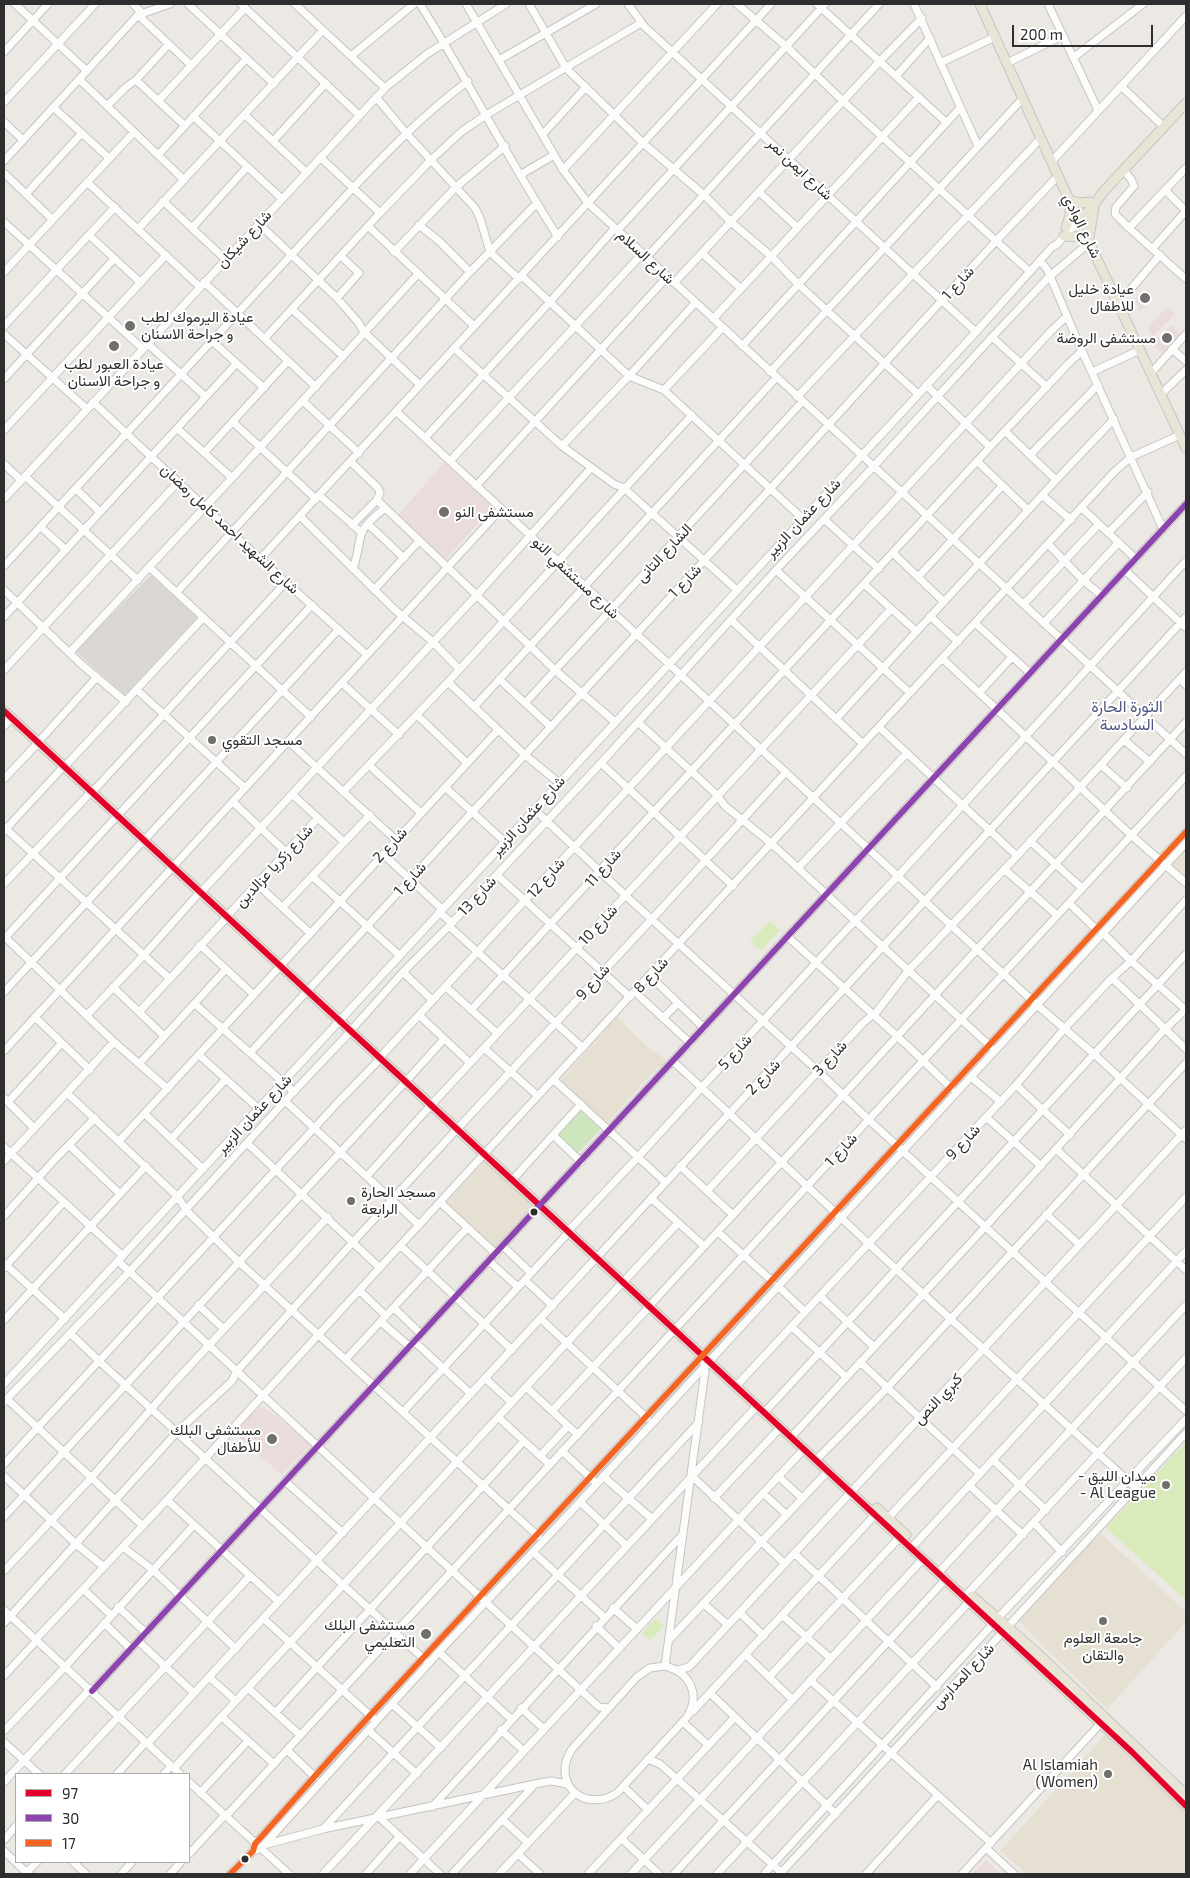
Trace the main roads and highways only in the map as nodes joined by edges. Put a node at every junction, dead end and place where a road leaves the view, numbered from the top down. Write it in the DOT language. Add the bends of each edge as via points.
graph roads {
  1 [pos="980,4"];
  2 [pos="1186,103"];
  3 [pos="1070,201"];
  4 [pos="1092,203"];
  5 [pos="1079,217"];
  6 [pos="1089,240"];
  7 [pos="1186,448"];
  8 [pos="4,704"];
  9 [pos="4,711"];
  10 [pos="40,741"];
  11 [pos="486,1152"];
  12 [pos="542,1204"];
  13 [pos="706,1359"];
  14 [pos="763,1409"];
  15 [pos="853,1490"];
  16 [pos="969,1597"];
  17 [pos="1005,1630"];
  18 [pos="1186,1795"];
  19 [pos="1186,1806"];
  1 -- 3 [label="main road, شارع الوادي"];
  2 -- 4 [label="main road"];
  3 -- 4 [label="main road"];
  3 -- 5 [label="main road, شارع الوادي"];
  3 -- 6 [label="main road" via="1065,232"];
  4 -- 5 [label="main road"];
  4 -- 6 [label="main road"];
  5 -- 6 [label="main road, شارع الوادي"];
  6 -- 7 [label="main road, شارع الوادي"];
  8 -- 10 [label="main road"];
  9 -- 10 [label="main road"];
  10 -- 11 [label="main road"];
  11 -- 12 [label="main road"];
  11 -- 12 [label="main road"];
  12 -- 13 [label="main road"];
  13 -- 14 [label="main road"];
  13 -- 14 [label="main road" via="740,1383"];
  14 -- 15 [label="main road" via="820,1456"];
  14 -- 15 [label="main road" via="780,1428"];
  15 -- 16 [label="main road" via="888,1518"];
  15 -- 16 [label="main road" via="875,1515"];
  16 -- 17 [label="main road"];
  17 -- 18 [label="main road" via="1036,1652"];
  17 -- 19 [label="main road"];
}
